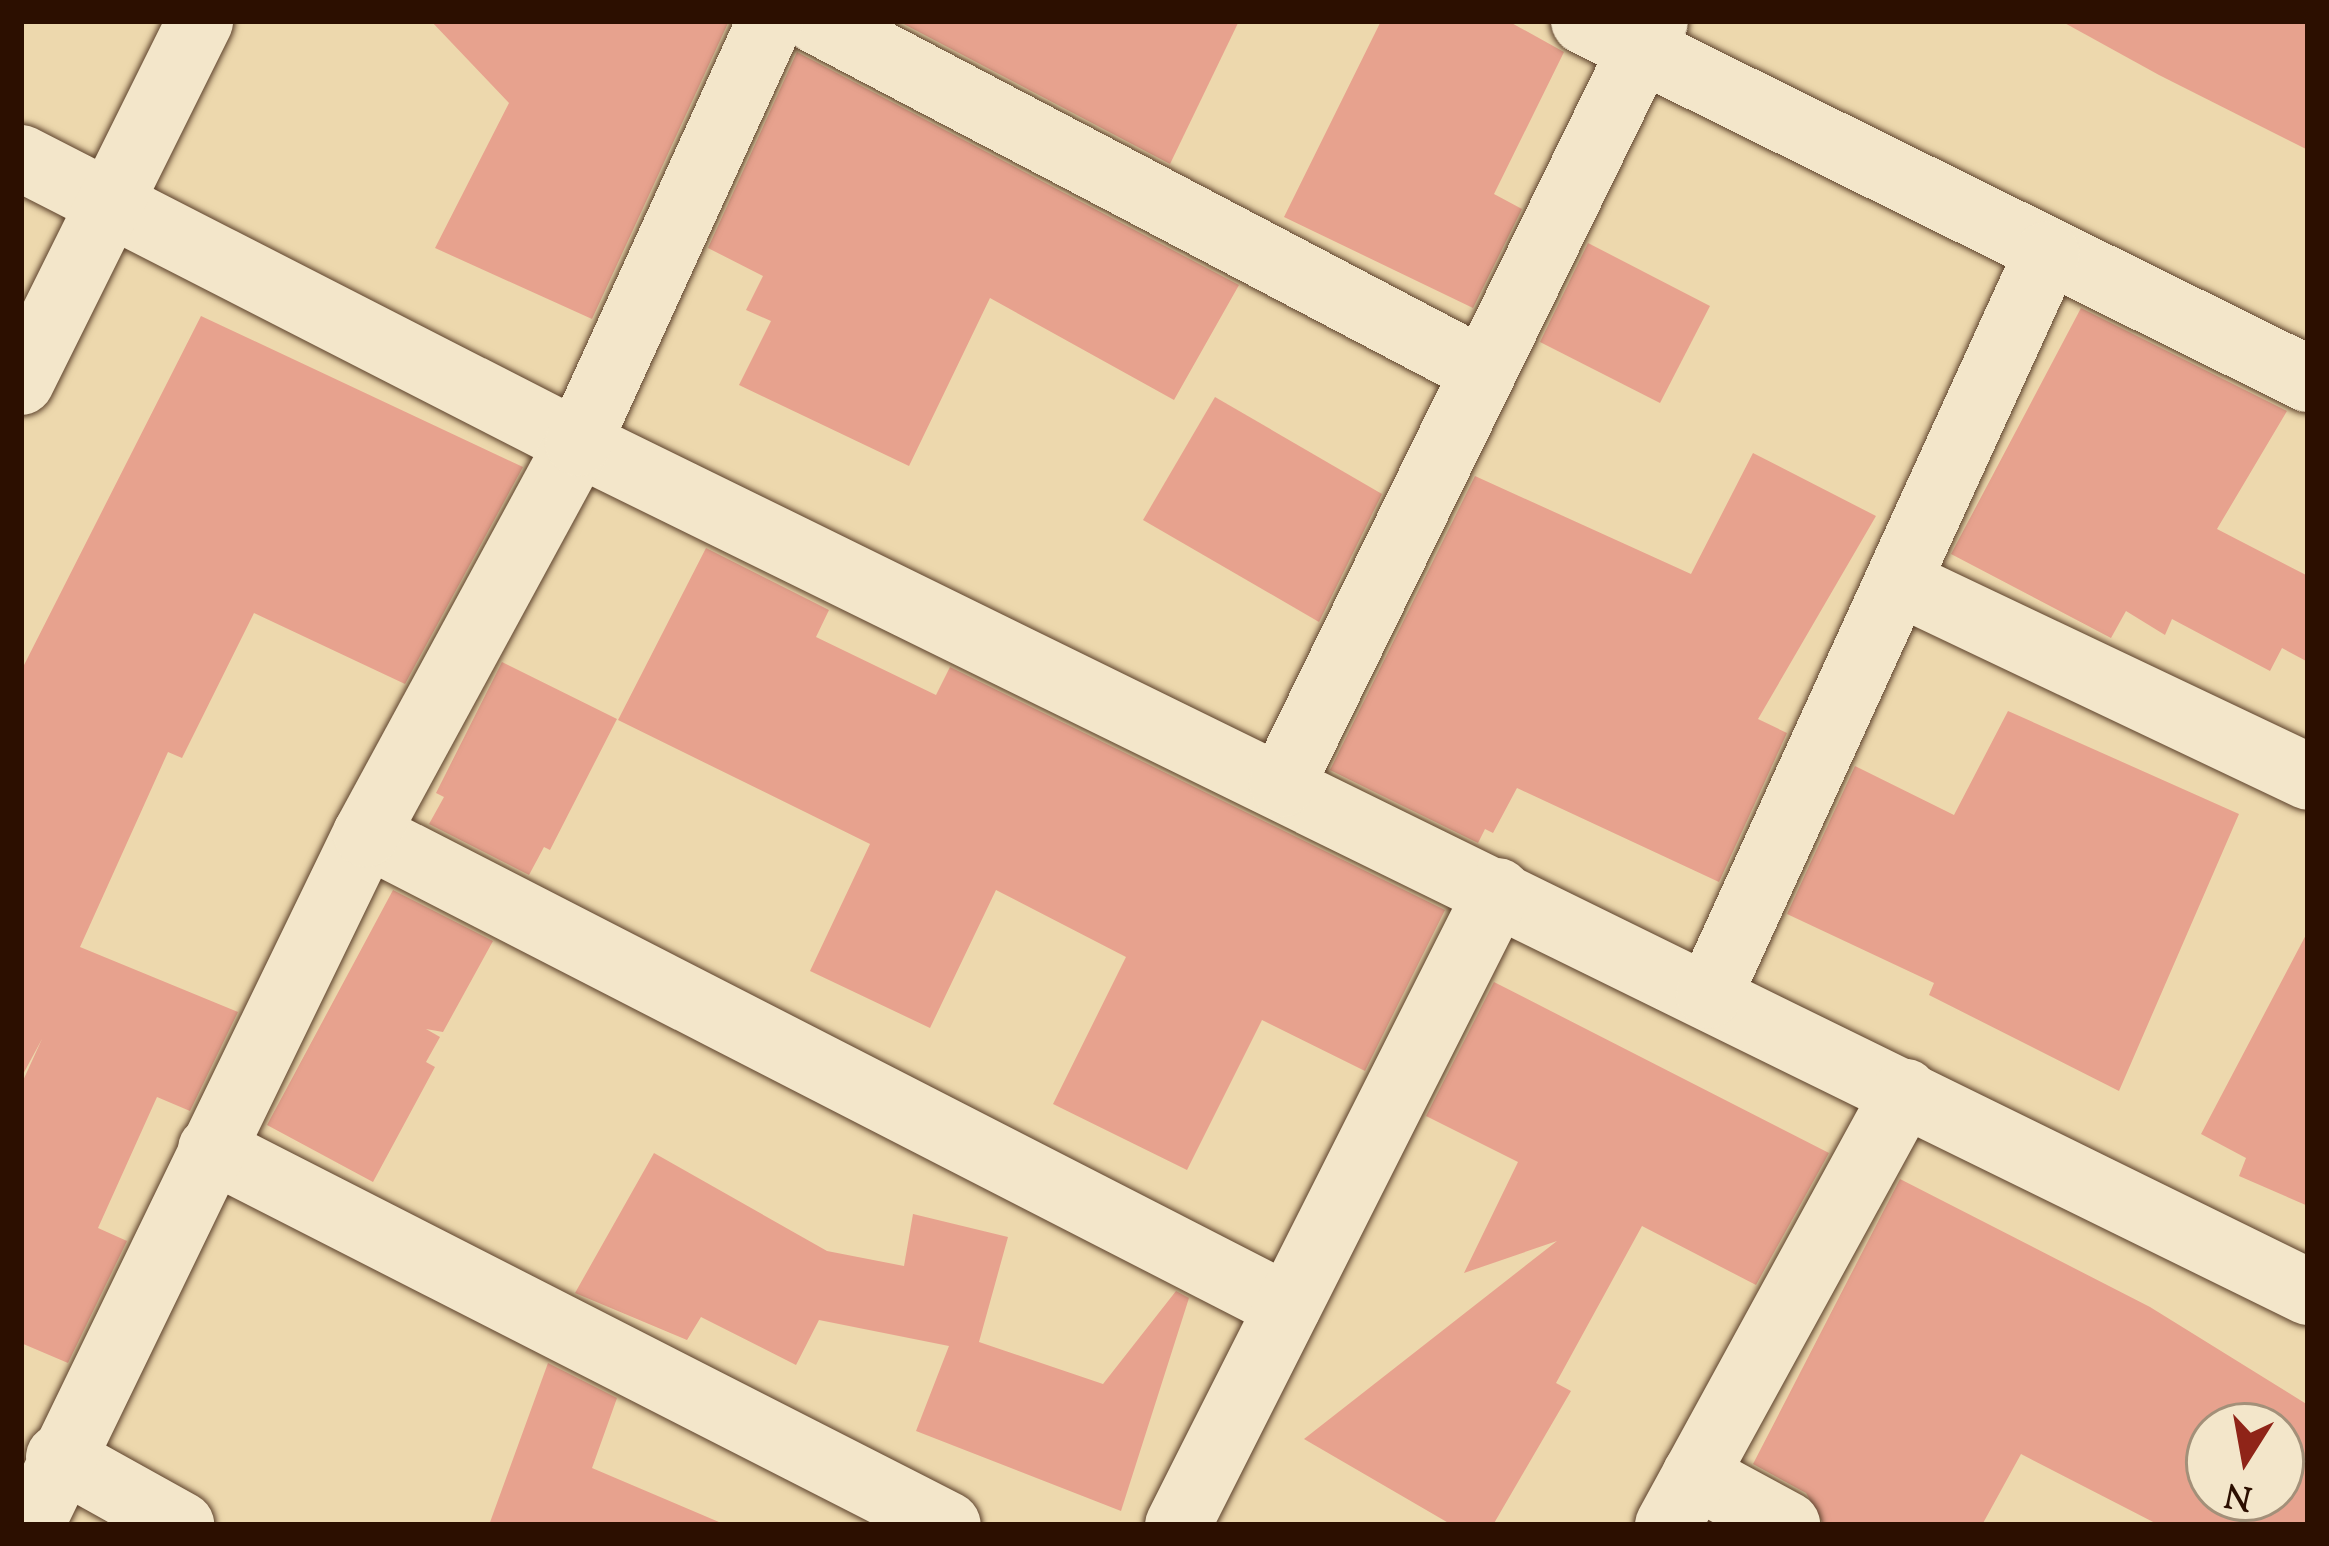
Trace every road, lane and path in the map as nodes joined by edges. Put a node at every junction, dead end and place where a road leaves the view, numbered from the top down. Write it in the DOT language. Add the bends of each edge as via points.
graph roads {
  1 [pos="200,21"];
  2 [pos="770,21"];
  3 [pos="817,21"];
  4 [pos="1627,30"];
  5 [pos="21,158"];
  6 [pos="110,202"];
  7 [pos="2047,254"];
  8 [pos="2302,362"];
  9 [pos="1483,371"];
  10 [pos="21,382"];
  11 [pos="578,443"];
  12 [pos="1898,582"];
  13 [pos="2308,777"];
  14 [pos="1282,784"];
  15 [pos="365,834"];
  16 [pos="1498,891"];
  17 [pos="1709,995"];
  18 [pos="1905,1092"];
  19 [pos="211,1149"];
  20 [pos="2308,1292"];
  21 [pos="1288,1307"];
  22 [pos="59,1457"];
  23 [pos="1681,1500"];
  24 [pos="934,1522"];
  25 [pos="31,1525"];
  26 [pos="181,1525"];
  27 [pos="1178,1525"];
  28 [pos="1787,1525"];
  1 -- 6 [label="street"];
  2 -- 11 [label="street"];
  3 -- 9 [label="street"];
  4 -- 7 [label="street"];
  4 -- 9 [label="street"];
  5 -- 6 [label="street"];
  6 -- 10 [label="street"];
  6 -- 11 [label="street"];
  7 -- 8 [label="street"];
  7 -- 12 [label="street"];
  9 -- 14 [label="street"];
  11 -- 14 [label="street"];
  11 -- 15 [label="street"];
  12 -- 13 [label="street"];
  12 -- 17 [label="street"];
  14 -- 16 [label="street"];
  15 -- 19 [label="street"];
  15 -- 21 [label="street"];
  16 -- 17 [label="street"];
  16 -- 21 [label="street"];
  17 -- 18 [label="street"];
  18 -- 20 [label="street"];
  18 -- 23 [label="street"];
  19 -- 22 [label="street"];
  19 -- 24 [label="street"];
  21 -- 27 [label="street"];
  22 -- 25 [label="street"];
  22 -- 26 [label="street"];
  23 -- 28 [label="street"];
}
